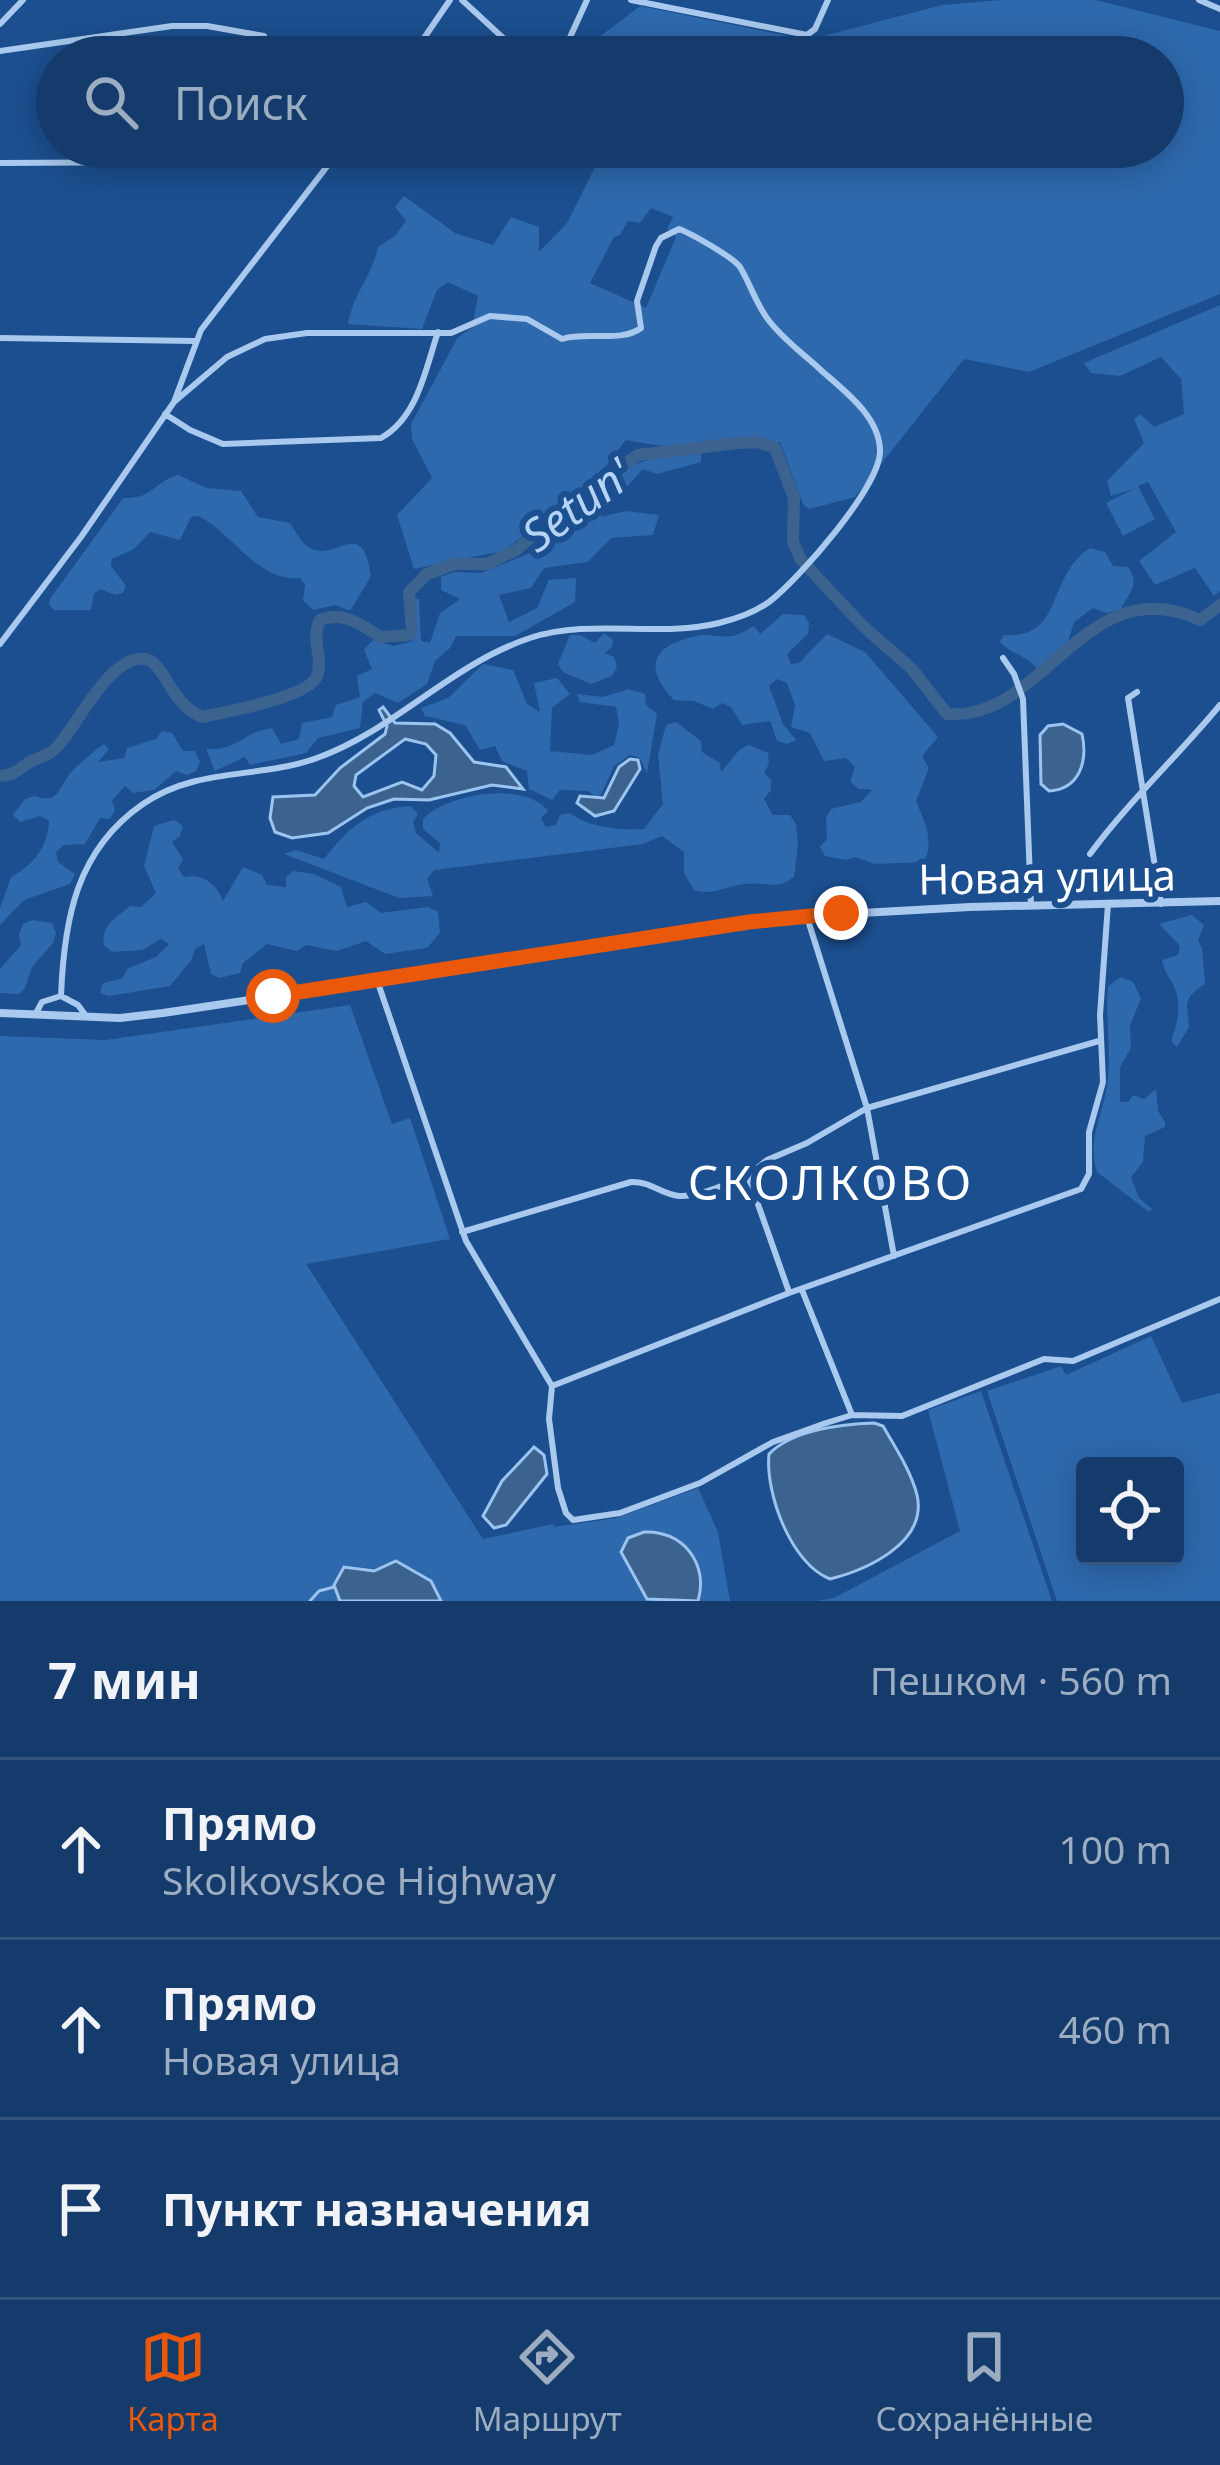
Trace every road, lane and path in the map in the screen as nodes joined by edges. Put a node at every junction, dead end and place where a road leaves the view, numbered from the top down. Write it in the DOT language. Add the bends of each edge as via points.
graph roads {
  1 [pos="23,0"];
  2 [pos="450,0"];
  3 [pos="462,0"];
  4 [pos="587,0"];
  5 [pos="631,0"];
  6 [pos="828,0"];
  7 [pos="1198,0"];
  8 [pos="1220,9"];
  9 [pos="0,24"];
  10 [pos="103,36"];
  11 [pos="264,36"];
  12 [pos="425,36"];
  13 [pos="501,36"];
  14 [pos="571,36"];
  15 [pos="36,46"];
  16 [pos="0,51"];
  17 [pos="0,164"];
  18 [pos="36,164"];
  19 [pos="326,168"];
  20 [pos="438,332"];
  21 [pos="0,338"];
  22 [pos="195,341"];
  23 [pos="174,402"];
  24 [pos="166,414"];
  25 [pos="0,644"];
  26 [pos="1003,658"];
  27 [pos="1138,692"];
  28 [pos="1220,705"];
  29 [pos="1144,790"];
  30 [pos="1090,854"];
  31 [pos="1220,901"];
  32 [pos="1108,904"];
  33 [pos="1161,904"];
  34 [pos="1031,905"];
  35 [pos="807,916"];
  36 [pos="377,980"];
  37 [pos="61,995"];
  38 [pos="0,1013"];
  39 [pos="35,1015"];
  40 [pos="88,1017"];
  41 [pos="1100,1041"];
  42 [pos="867,1108"];
  43 [pos="748,1176"];
  44 [pos="462,1232"];
  45 [pos="894,1256"];
  46 [pos="801,1289"];
  47 [pos="789,1293"];
  48 [pos="1220,1299"];
  49 [pos="552,1386"];
  50 [pos="852,1414"];
  1 -- 9 [label="street"];
  2 -- 12 [label="street"];
  3 -- 13 [label="street"];
  4 -- 14 [label="street"];
  5 -- 6 [label="street" via="807,34"];
  7 -- 8 [label="street"];
  10 -- 11 [label="street" via="207,26"];
  15 -- 16 [label="street"];
  17 -- 18 [label="street"];
  19 -- 22 [label="street"];
  20 -- 23 [label="street" via="265,339 227,357"];
  20 -- 24 [label="street" via="411,409 381,438 223,444"];
  20 -- 37 [label="street" via="490,316 527,319 562,339 633,334 641,328 637,301 656,246 671,230 687,232 740,267 771,324 854,399 876,431 873,481 785,586 751,612 719,623 602,626 530,638 469,664 317,758 176,786 124,819 89,860 65,928"];
  21 -- 22 [label="street"];
  22 -- 23 [label="street"];
  23 -- 24 [label="street"];
  24 -- 25 [label="street"];
  26 -- 34 [label="street" via="1023,699"];
  27 -- 29 [label="street" via="1128,698"];
  28 -- 29 [label="street"];
  29 -- 30 [label="street"];
  29 -- 33 [label="street"];
  31 -- 33 [label="street, Новая улица"];
  32 -- 33 [label="street, Новая улица"];
  32 -- 34 [label="street, Новая улица"];
  32 -- 41 [label="street"];
  34 -- 35 [label="street, Новая улица"];
  35 -- 36 [label="street, Новая улица"];
  35 -- 42 [label="street"];
  36 -- 40 [label="street, Новая улица"];
  36 -- 44 [label="street"];
  37 -- 39 [label="street" via="42,1002"];
  37 -- 40 [label="street"];
  38 -- 39 [label="street, Новая улица"];
  39 -- 40 [label="street, Новая улица"];
  41 -- 42 [label="street"];
  41 -- 45 [label="street" via="1103,1082 1084,1185"];
  42 -- 43 [label="street"];
  42 -- 45 [label="street"];
  43 -- 44 [label="street" via="686,1196 631,1181"];
  43 -- 47 [label="street"];
  44 -- 49 [label="street"];
  45 -- 46 [label="street"];
  46 -- 47 [label="street"];
  46 -- 50 [label="street"];
  47 -- 49 [label="street"];
  48 -- 50 [label="street" via="1073,1361 1022,1367 902,1416"];
  49 -- 50 [label="street" via="558,1488 566,1513 581,1520 700,1483 773,1442"];
}
